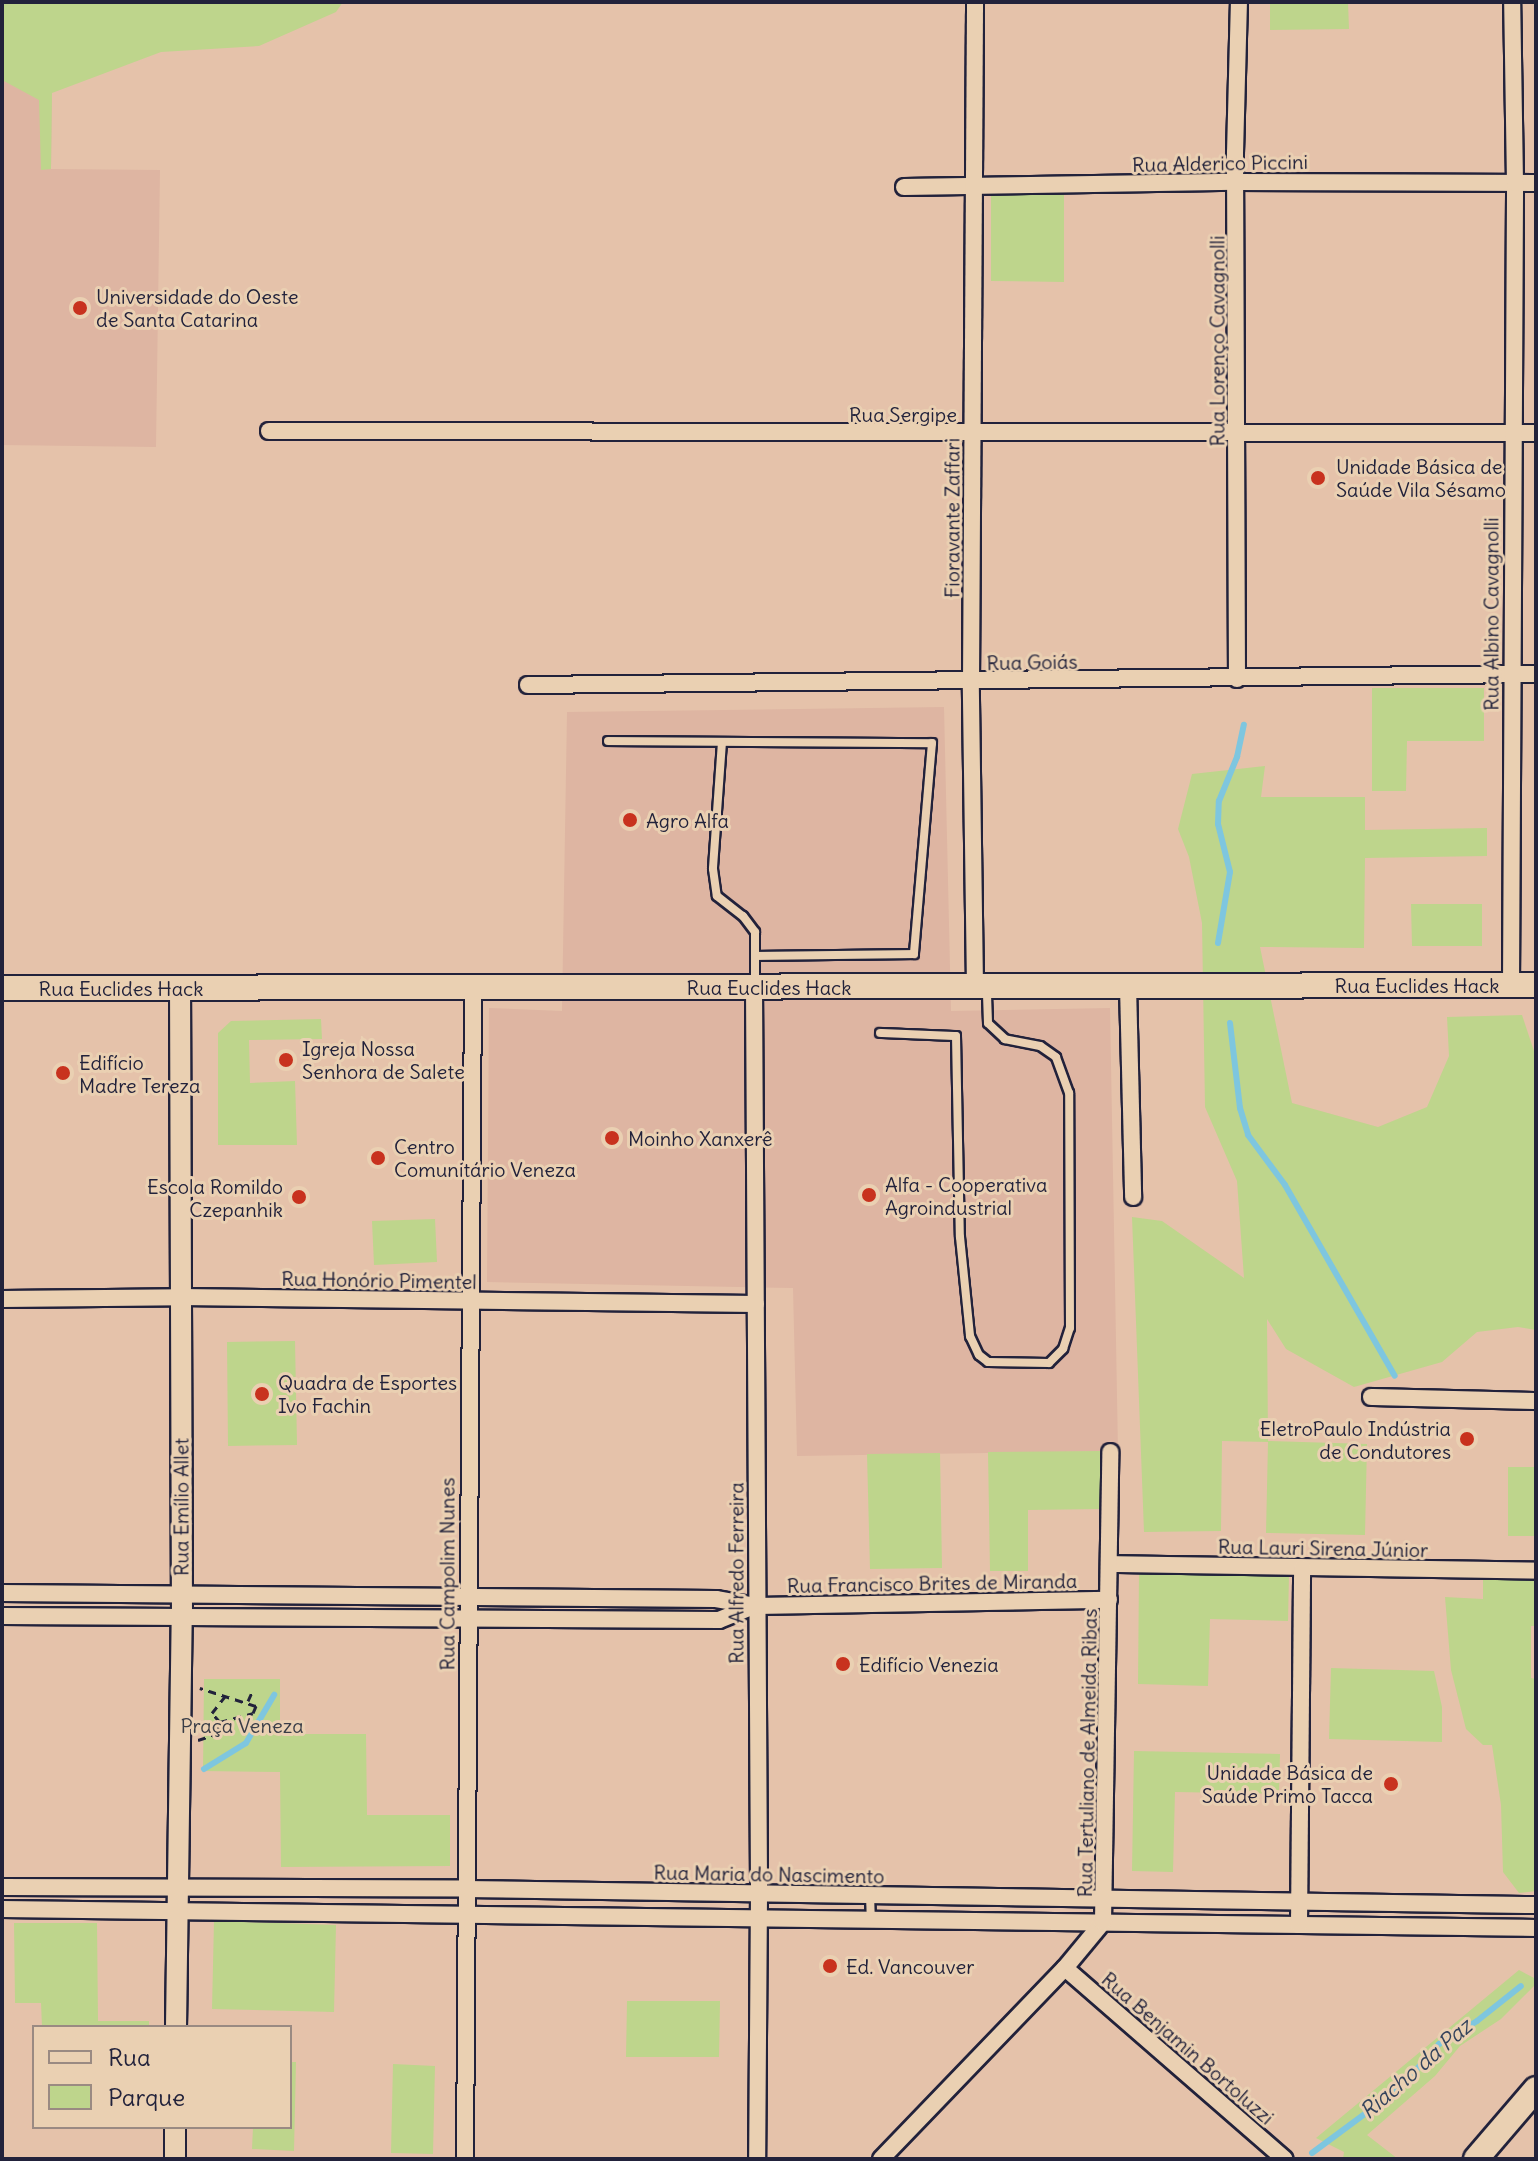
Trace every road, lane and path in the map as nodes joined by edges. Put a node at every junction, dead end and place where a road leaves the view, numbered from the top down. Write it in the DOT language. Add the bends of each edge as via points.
graph roads {
  1 [pos="975,2"];
  2 [pos="1239,2"];
  3 [pos="1512,2"];
  4 [pos="1236,182"];
  5 [pos="1515,183"];
  6 [pos="1536,183"];
  7 [pos="904,187"];
  8 [pos="972,187"];
  9 [pos="269,431"];
  10 [pos="1237,433"];
  11 [pos="1511,433"];
  12 [pos="1536,433"];
  13 [pos="972,434"];
  14 [pos="1510,674"];
  15 [pos="1536,674"];
  16 [pos="1237,679"];
  17 [pos="971,682"];
  18 [pos="528,685"];
  19 [pos="608,741"];
  20 [pos="722,742"];
  21 [pos="757,956"];
  22 [pos="1511,985"];
  23 [pos="1536,985"];
  24 [pos="754,986"];
  25 [pos="981,986"];
  26 [pos="1128,986"];
  27 [pos="2,988"];
  28 [pos="180,988"];
  29 [pos="473,990"];
  30 [pos="880,1033"];
  31 [pos="1133,1197"];
  32 [pos="181,1297"];
  33 [pos="2,1299"];
  34 [pos="470,1301"];
  35 [pos="756,1304"];
  36 [pos="1371,1397"];
  37 [pos="1536,1401"];
  38 [pos="1110,1452"];
  39 [pos="1110,1564"];
  40 [pos="1302,1568"];
  41 [pos="1536,1571"];
  42 [pos="2,1593"];
  43 [pos="62,1593"];
  44 [pos="181,1595"];
  45 [pos="292,1596"];
  46 [pos="357,1596"];
  47 [pos="467,1597"];
  48 [pos="567,1597"];
  49 [pos="653,1598"];
  50 [pos="1109,1600"];
  51 [pos="756,1606"];
  52 [pos="2,1616"];
  53 [pos="61,1617"];
  54 [pos="182,1617"];
  55 [pos="293,1618"];
  56 [pos="357,1618"];
  57 [pos="467,1619"];
  58 [pos="566,1619"];
  59 [pos="653,1620"];
  60 [pos="180,1684"];
  61 [pos="253,1690"];
  62 [pos="226,1695"];
  63 [pos="248,1701"];
  64 [pos="220,1722"];
  65 [pos="179,1747"];
  66 [pos="2,1887"];
  67 [pos="24,1887"];
  68 [pos="76,1887"];
  69 [pos="177,1887"];
  70 [pos="275,1888"];
  71 [pos="354,1888"];
  72 [pos="465,1889"];
  73 [pos="567,1891"];
  74 [pos="645,1893"];
  75 [pos="759,1895"];
  76 [pos="870,1895"];
  77 [pos="961,1896"];
  78 [pos="1105,1897"];
  79 [pos="1222,1899"];
  80 [pos="1300,1900"];
  81 [pos="1422,1903"];
  82 [pos="1518,1905"];
  83 [pos="1536,1905"];
  84 [pos="2,1909"];
  85 [pos="24,1909"];
  86 [pos="76,1909"];
  87 [pos="176,1909"];
  88 [pos="274,1910"];
  89 [pos="351,1911"];
  90 [pos="464,1913"];
  91 [pos="567,1914"];
  92 [pos="645,1915"];
  93 [pos="759,1916"];
  94 [pos="871,1918"];
  95 [pos="960,1920"];
  96 [pos="1103,1922"];
  97 [pos="1223,1924"];
  98 [pos="1299,1925"];
  99 [pos="1422,1927"];
  100 [pos="1517,1928"];
  101 [pos="1536,1928"];
  102 [pos="1065,1968"];
  103 [pos="176,2025"];
  104 [pos="1536,2089"];
  105 [pos="175,2129"];
  106 [pos="175,2159"];
  107 [pos="465,2159"];
  108 [pos="757,2159"];
  109 [pos="881,2159"];
  110 [pos="1285,2159"];
  111 [pos="1476,2159"];
  1 -- 8 [label="street, Fioravante Zaffari"];
  2 -- 4 [label="street, Rua Lorenço Cavagnolli"];
  3 -- 5 [label="street, Rua Albino Cavagnolli"];
  4 -- 5 [label="street, Rua Alderico Piccini"];
  4 -- 8 [label="street, Rua Alderico Piccini"];
  4 -- 10 [label="street, Rua Lorenço Cavagnolli"];
  5 -- 6 [label="street, Rua Alderico Piccini"];
  5 -- 11 [label="street, Rua Albino Cavagnolli"];
  7 -- 8 [label="street, Rua Alderico Piccini"];
  8 -- 13 [label="street, Fioravante Zaffari"];
  9 -- 13 [label="street, Rua Sergipe"];
  10 -- 11 [label="street, Rua Sergipe"];
  10 -- 13 [label="street, Rua Sergipe"];
  10 -- 16 [label="street, Rua Lorenço Cavagnolli"];
  11 -- 12 [label="street, Rua Sergipe"];
  11 -- 14 [label="street, Rua Albino Cavagnolli"];
  13 -- 17 [label="street, Fioravante Zaffari"];
  14 -- 15 [label="street, Rua Goiás"];
  14 -- 16 [label="street, Rua Goiás"];
  14 -- 22 [label="street, Rua Albino Cavagnolli"];
  16 -- 17 [label="street, Rua Goiás"];
  17 -- 18 [label="street, Rua Goiás"];
  17 -- 25 [label="street, Fioravante Zaffari"];
  19 -- 20 [label="lane"];
  20 -- 21 [label="lane" via="713,869 717,896 755,932"];
  20 -- 21 [label="lane" via="932,743 914,954"];
  21 -- 24 [label="lane"];
  22 -- 23 [label="main road, Rua Euclides Hack"];
  22 -- 26 [label="main road, Rua Euclides Hack"];
  24 -- 25 [label="main road, Rua Euclides Hack"];
  24 -- 29 [label="main road, Rua Euclides Hack"];
  24 -- 35 [label="street, Rua Alfredo Ferreira"];
  25 -- 26 [label="main road, Rua Euclides Hack"];
  25 -- 30 [label="lane" via="988,1023 1005,1039 1040,1046 1056,1057 1069,1093 1070,1328 1063,1349 1049,1363 988,1362 970,1336 960,1237 956,1036"];
  26 -- 31 [label="street"];
  27 -- 28 [label="main road, Rua Euclides Hack"];
  28 -- 29 [label="main road, Rua Euclides Hack"];
  28 -- 32 [label="street, Rua Emílio Allet"];
  29 -- 34 [label="street, Rua Campolim Nunes"];
  32 -- 33 [label="street, Rua Honório Pimentel"];
  32 -- 34 [label="street, Rua Honório Pimentel"];
  32 -- 44 [label="street, Rua Emílio Allet"];
  34 -- 35 [label="street, Rua Honório Pimentel"];
  34 -- 47 [label="street, Rua Campolim Nunes"];
  35 -- 51 [label="street, Rua Alfredo Ferreira"];
  36 -- 37 [label="street"];
  38 -- 39 [label="street, Rua Tertuliano de Almeida Ribas"];
  39 -- 40 [label="street, Rua Lauri Sirena Júnior"];
  39 -- 50 [label="street, Rua Tertuliano de Almeida Ribas"];
  40 -- 41 [label="street, Rua Lauri Sirena Júnior"];
  40 -- 80 [label="street"];
  42 -- 43 [label="street, Rua Francisco Brites de Miranda"];
  43 -- 44 [label="street, Rua Francisco Brites de Miranda"];
  43 -- 53 [label="street"];
  44 -- 45 [label="street, Rua Francisco Brites de Miranda"];
  44 -- 54 [label="street, Rua Emílio Allet"];
  45 -- 46 [label="street, Rua Francisco Brites de Miranda"];
  45 -- 55 [label="street"];
  46 -- 47 [label="street, Rua Francisco Brites de Miranda"];
  46 -- 56 [label="street"];
  47 -- 48 [label="street, Rua Francisco Brites de Miranda"];
  47 -- 57 [label="street, Rua Campolim Nunes"];
  48 -- 49 [label="street, Rua Francisco Brites de Miranda"];
  48 -- 58 [label="street"];
  49 -- 51 [label="street, Rua Francisco Brites de Miranda"];
  49 -- 59 [label="street"];
  50 -- 51 [label="street, Rua Francisco Brites de Miranda"];
  50 -- 78 [label="street, Rua Tertuliano de Almeida Ribas"];
  51 -- 59 [label="street, Rua Francisco Brites de Miranda" via="719,1620"];
  51 -- 75 [label="street, Rua Alfredo Ferreira"];
  52 -- 53 [label="street, Rua Francisco Brites de Miranda"];
  53 -- 54 [label="street, Rua Francisco Brites de Miranda"];
  54 -- 55 [label="street, Rua Francisco Brites de Miranda"];
  54 -- 60 [label="street, Rua Emílio Allet"];
  55 -- 56 [label="street, Rua Francisco Brites de Miranda"];
  56 -- 57 [label="street, Rua Francisco Brites de Miranda"];
  57 -- 58 [label="street, Rua Francisco Brites de Miranda"];
  57 -- 72 [label="street, Rua Campolim Nunes"];
  58 -- 59 [label="street, Rua Francisco Brites de Miranda"];
  60 -- 62 [label="path"];
  60 -- 65 [label="street, Rua Emílio Allet"];
  61 -- 63 [label="path"];
  62 -- 63 [label="path" via="238,1703"];
  62 -- 64 [label="path" via="212,1713"];
  63 -- 64 [label="path" via="256,1706 253,1713"];
  64 -- 65 [label="path" via="217,1734"];
  65 -- 69 [label="street, Rua Emílio Allet"];
  66 -- 67 [label="street, Rua Maria do Nascimento"];
  67 -- 68 [label="street, Rua Maria do Nascimento"];
  67 -- 85 [label="street"];
  68 -- 69 [label="street, Rua Maria do Nascimento"];
  68 -- 86 [label="street"];
  69 -- 70 [label="street, Rua Maria do Nascimento"];
  69 -- 87 [label="street, Rua Emílio Allet"];
  70 -- 71 [label="street, Rua Maria do Nascimento"];
  70 -- 88 [label="street"];
  71 -- 72 [label="street, Rua Maria do Nascimento"];
  71 -- 89 [label="street"];
  72 -- 73 [label="street, Rua Maria do Nascimento"];
  72 -- 90 [label="street, Rua Campolim Nunes"];
  73 -- 74 [label="street, Rua Maria do Nascimento"];
  73 -- 91 [label="street"];
  74 -- 75 [label="street, Rua Maria do Nascimento"];
  74 -- 92 [label="street"];
  75 -- 76 [label="street, Rua Maria do Nascimento"];
  75 -- 93 [label="street, Rua Alfredo Ferreira"];
  76 -- 77 [label="street, Rua Maria do Nascimento"];
  76 -- 94 [label="lane"];
  77 -- 78 [label="street, Rua Maria do Nascimento"];
  77 -- 95 [label="lane"];
  78 -- 79 [label="street, Rua Maria do Nascimento"];
  78 -- 96 [label="street, Rua Tertuliano de Almeida Ribas"];
  79 -- 80 [label="street, Rua Maria do Nascimento"];
  79 -- 97 [label="lane"];
  80 -- 81 [label="street, Rua Maria do Nascimento"];
  80 -- 98 [label="street"];
  81 -- 82 [label="street, Rua Maria do Nascimento"];
  81 -- 99 [label="lane"];
  82 -- 83 [label="street, Rua Maria do Nascimento"];
  82 -- 100 [label="lane"];
  84 -- 85 [label="street"];
  85 -- 86 [label="street"];
  86 -- 87 [label="street"];
  87 -- 88 [label="street"];
  87 -- 103 [label="street, Rua Emílio Allet"];
  88 -- 89 [label="street"];
  89 -- 90 [label="street"];
  90 -- 91 [label="street"];
  90 -- 107 [label="street, Rua Campolim Nunes"];
  91 -- 92 [label="street"];
  92 -- 93 [label="street"];
  93 -- 94 [label="street"];
  93 -- 108 [label="street, Rua Alfredo Ferreira"];
  94 -- 95 [label="street"];
  95 -- 96 [label="street"];
  96 -- 97 [label="street"];
  96 -- 102 [label="street, Rua Tertuliano de Almeida Ribas"];
  97 -- 98 [label="street"];
  98 -- 99 [label="street"];
  99 -- 100 [label="street"];
  100 -- 101 [label="street"];
  102 -- 109 [label="street, Rua Tertuliano de Almeida Ribas"];
  102 -- 110 [label="street, Rua Benjamin Bortoluzzi"];
  104 -- 111 [label="main road"];
  105 -- 106 [label="street"];
}
